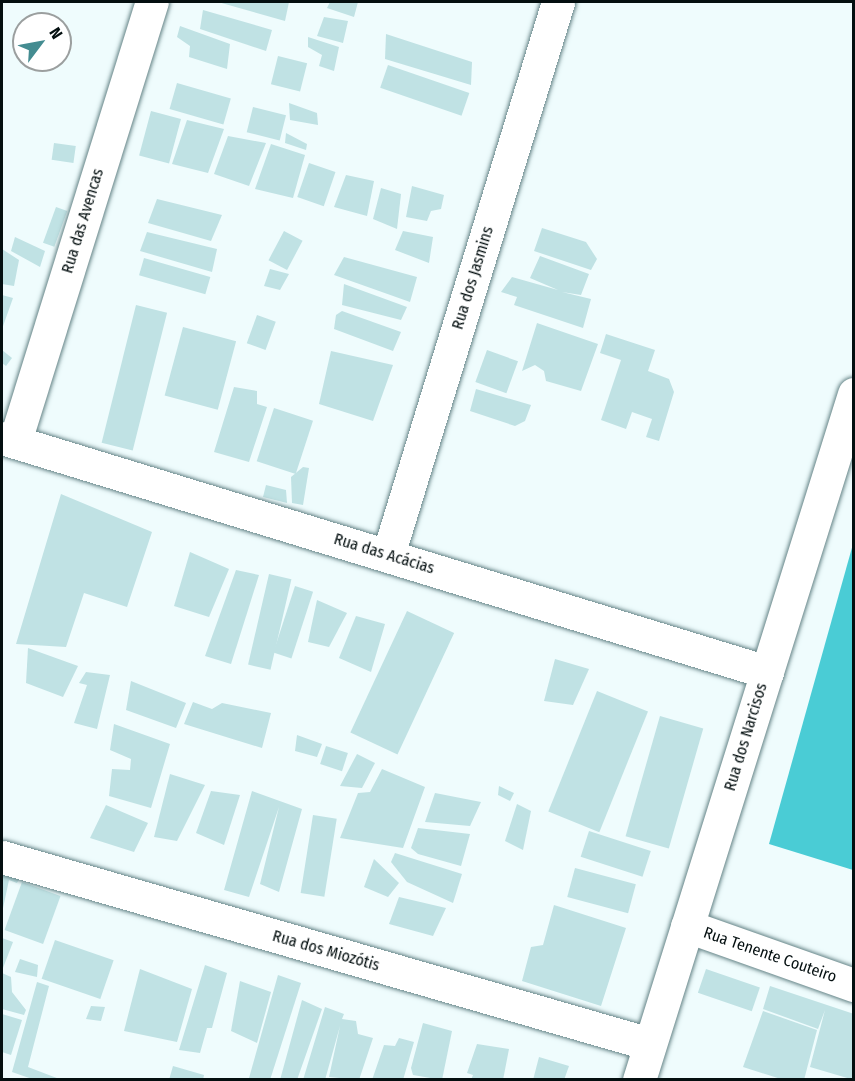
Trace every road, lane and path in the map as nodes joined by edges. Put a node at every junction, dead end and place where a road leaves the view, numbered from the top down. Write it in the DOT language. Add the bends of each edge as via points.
graph roads {
  1 [pos="152,2"];
  2 [pos="558,2"];
  3 [pos="854,394"];
  4 [pos="8,440"];
  5 [pos="388,555"];
  6 [pos="766,672"];
  7 [pos="2,857"];
  8 [pos="687,926"];
  9 [pos="854,985"];
  10 [pos="650,1044"];
  11 [pos="639,1080"];
  1 -- 4 [label="street, Rua das Avencas"];
  2 -- 5 [label="street, Rua dos Jasmins"];
  3 -- 6 [label="street, Rua dos Narcisos"];
  4 -- 5 [label="street, Rua das Acácias"];
  5 -- 6 [label="street, Rua das Acácias"];
  6 -- 8 [label="street, Rua dos Narcisos"];
  7 -- 10 [label="street, Rua dos Miozótis"];
  8 -- 9 [label="street, Rua Tenente Couteiro"];
  8 -- 10 [label="street, Rua dos Narcisos"];
  10 -- 11 [label="street, Rua dos Narcisos"];
}
